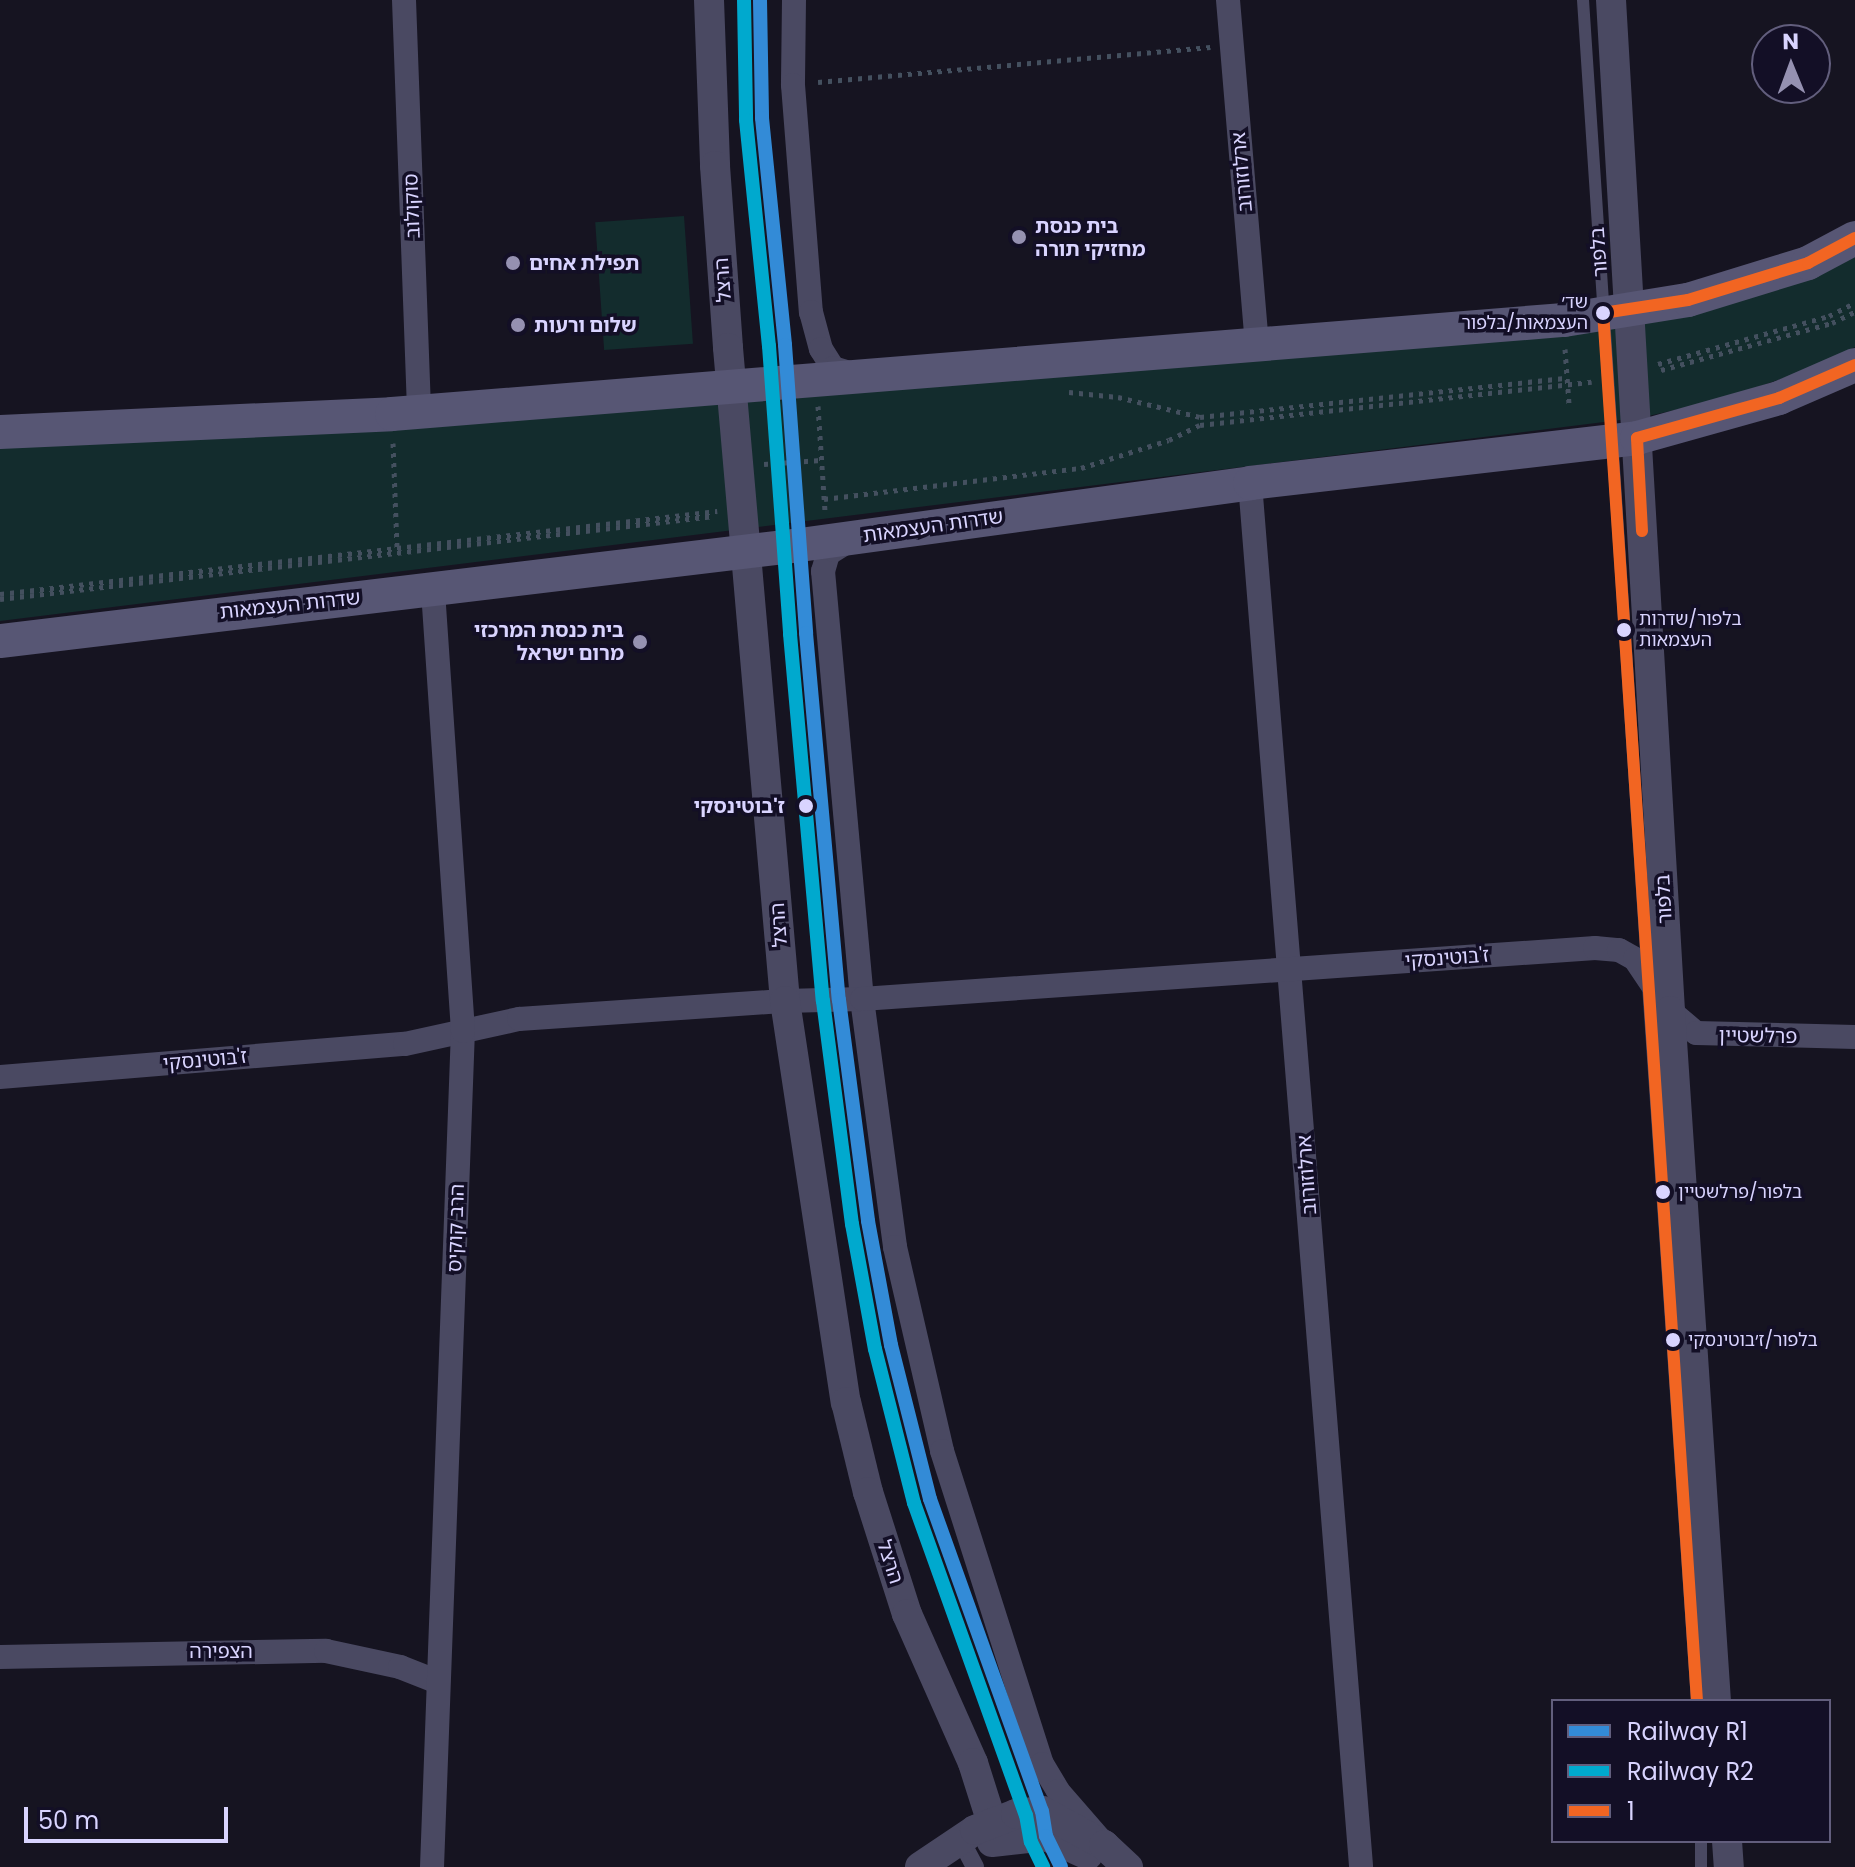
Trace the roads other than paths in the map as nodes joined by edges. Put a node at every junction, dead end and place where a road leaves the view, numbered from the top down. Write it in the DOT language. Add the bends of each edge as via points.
graph roads {
  1 [pos="404,0"];
  2 [pos="709,0"];
  3 [pos="794,0"];
  4 [pos="1228,0"];
  5 [pos="1583,0"];
  6 [pos="1611,0"];
  7 [pos="1855,238"];
  8 [pos="1616,311"];
  9 [pos="1257,345"];
  10 [pos="1855,365"];
  11 [pos="862,376"];
  12 [pos="731,384"];
  13 [pos="419,411"];
  14 [pos="0,432"];
  15 [pos="1625,440"];
  16 [pos="1250,483"];
  17 [pos="842,539"];
  18 [pos="745,551"];
  19 [pos="433,590"];
  20 [pos="0,641"];
  21 [pos="1291,969"];
  22 [pos="1647,973"];
  23 [pos="862,999"];
  24 [pos="785,1001"];
  25 [pos="1670,1011"];
  26 [pos="463,1031"];
  27 [pos="1855,1037"];
  28 [pos="0,1077"];
  29 [pos="0,1657"];
  30 [pos="438,1682"];
  31 [pos="1697,1699"];
  32 [pos="1716,1699"];
  33 [pos="973,1763"];
  34 [pos="1001,1831"];
  35 [pos="1701,1843"];
  36 [pos="1727,1843"];
  37 [pos="1106,1856"];
  38 [pos="970,1858"];
  39 [pos="432,1867"];
  40 [pos="920,1867"];
  41 [pos="941,1867"];
  42 [pos="1128,1867"];
  43 [pos="1361,1867"];
  44 [pos="1701,1867"];
  45 [pos="1729,1867"];
  1 -- 13 [label="street, סוקולוב"];
  2 -- 12 [label="street, הרצל"];
  3 -- 11 [label="street" via="793,85 811,312 821,349 833,368"];
  4 -- 9 [label="street, ארלוזורוב"];
  5 -- 8 [label="lane, בלפור"];
  6 -- 8 [label="street, בלפור"];
  7 -- 8 [label="main road" via="1808,263 1688,300"];
  8 -- 9 [label="main road" via="1564,320"];
  8 -- 15 [label="street, בלפור" via="1629,375"];
  9 -- 11 [label="main road"];
  10 -- 15 [label="main road, שדרות העצמאות" via="1779,398"];
  11 -- 12 [label="main road" via="817,396"];
  12 -- 13 [label="main road"];
  12 -- 18 [label="street, הרצל"];
  13 -- 14 [label="main road"];
  15 -- 16 [label="main road, שדרות העצמאות"];
  15 -- 22 [label="lane, בלפור"];
  15 -- 25 [label="street, בלפור"];
  16 -- 17 [label="main road, שדרות העצמאות"];
  16 -- 21 [label="street, ארלוזורוב"];
  17 -- 18 [label="main road, שדרות העצמאות"];
  17 -- 23 [label="street" via="828,554 823,571"];
  18 -- 19 [label="main road, שדרות העצמאות"];
  18 -- 24 [label="street, הרצל"];
  19 -- 20 [label="main road, שדרות העצמאות"];
  19 -- 26 [label="street, הרב קוקיס"];
  21 -- 22 [label="street, ז'בוטינסקי" via="1595,948 1619,950"];
  21 -- 23 [label="street, ז'בוטינסקי"];
  21 -- 43 [label="street, ארלוזורוב"];
  22 -- 25 [label="street, ז'בוטינסקי"];
  22 -- 31 [label="lane, בלפור"];
  23 -- 24 [label="street, ז'בוטינסקי"];
  23 -- 37 [label="street" via="895,1247 942,1451 1042,1764"];
  24 -- 26 [label="street, ז'בוטינסקי" via="519,1019"];
  24 -- 33 [label="street, הרצל" via="846,1402 864,1477 907,1614"];
  25 -- 27 [label="street, פרלשטיין" via="1688,1028 1706,1035"];
  25 -- 32 [label="street, בלפור"];
  26 -- 28 [label="street, ז'בוטינסקי" via="405,1044"];
  26 -- 30 [label="street, הרב קוקיס"];
  29 -- 30 [label="street, הצפירה" via="326,1651 390,1664"];
  30 -- 39 [label="street, הרב קוקיס"];
  33 -- 34 [label="street, הרצל"];
  33 -- 40 [label="street" via="970,1805 963,1822"];
  34 -- 37 [label="street" via="1042,1811"];
  34 -- 38 [label="street"];
  34 -- 40 [label="street" via="961,1838"];
  35 -- 44 [label="lane"];
  36 -- 45 [label="street"];
  37 -- 42 [label="street"];
  38 -- 41 [label="street"];
}
